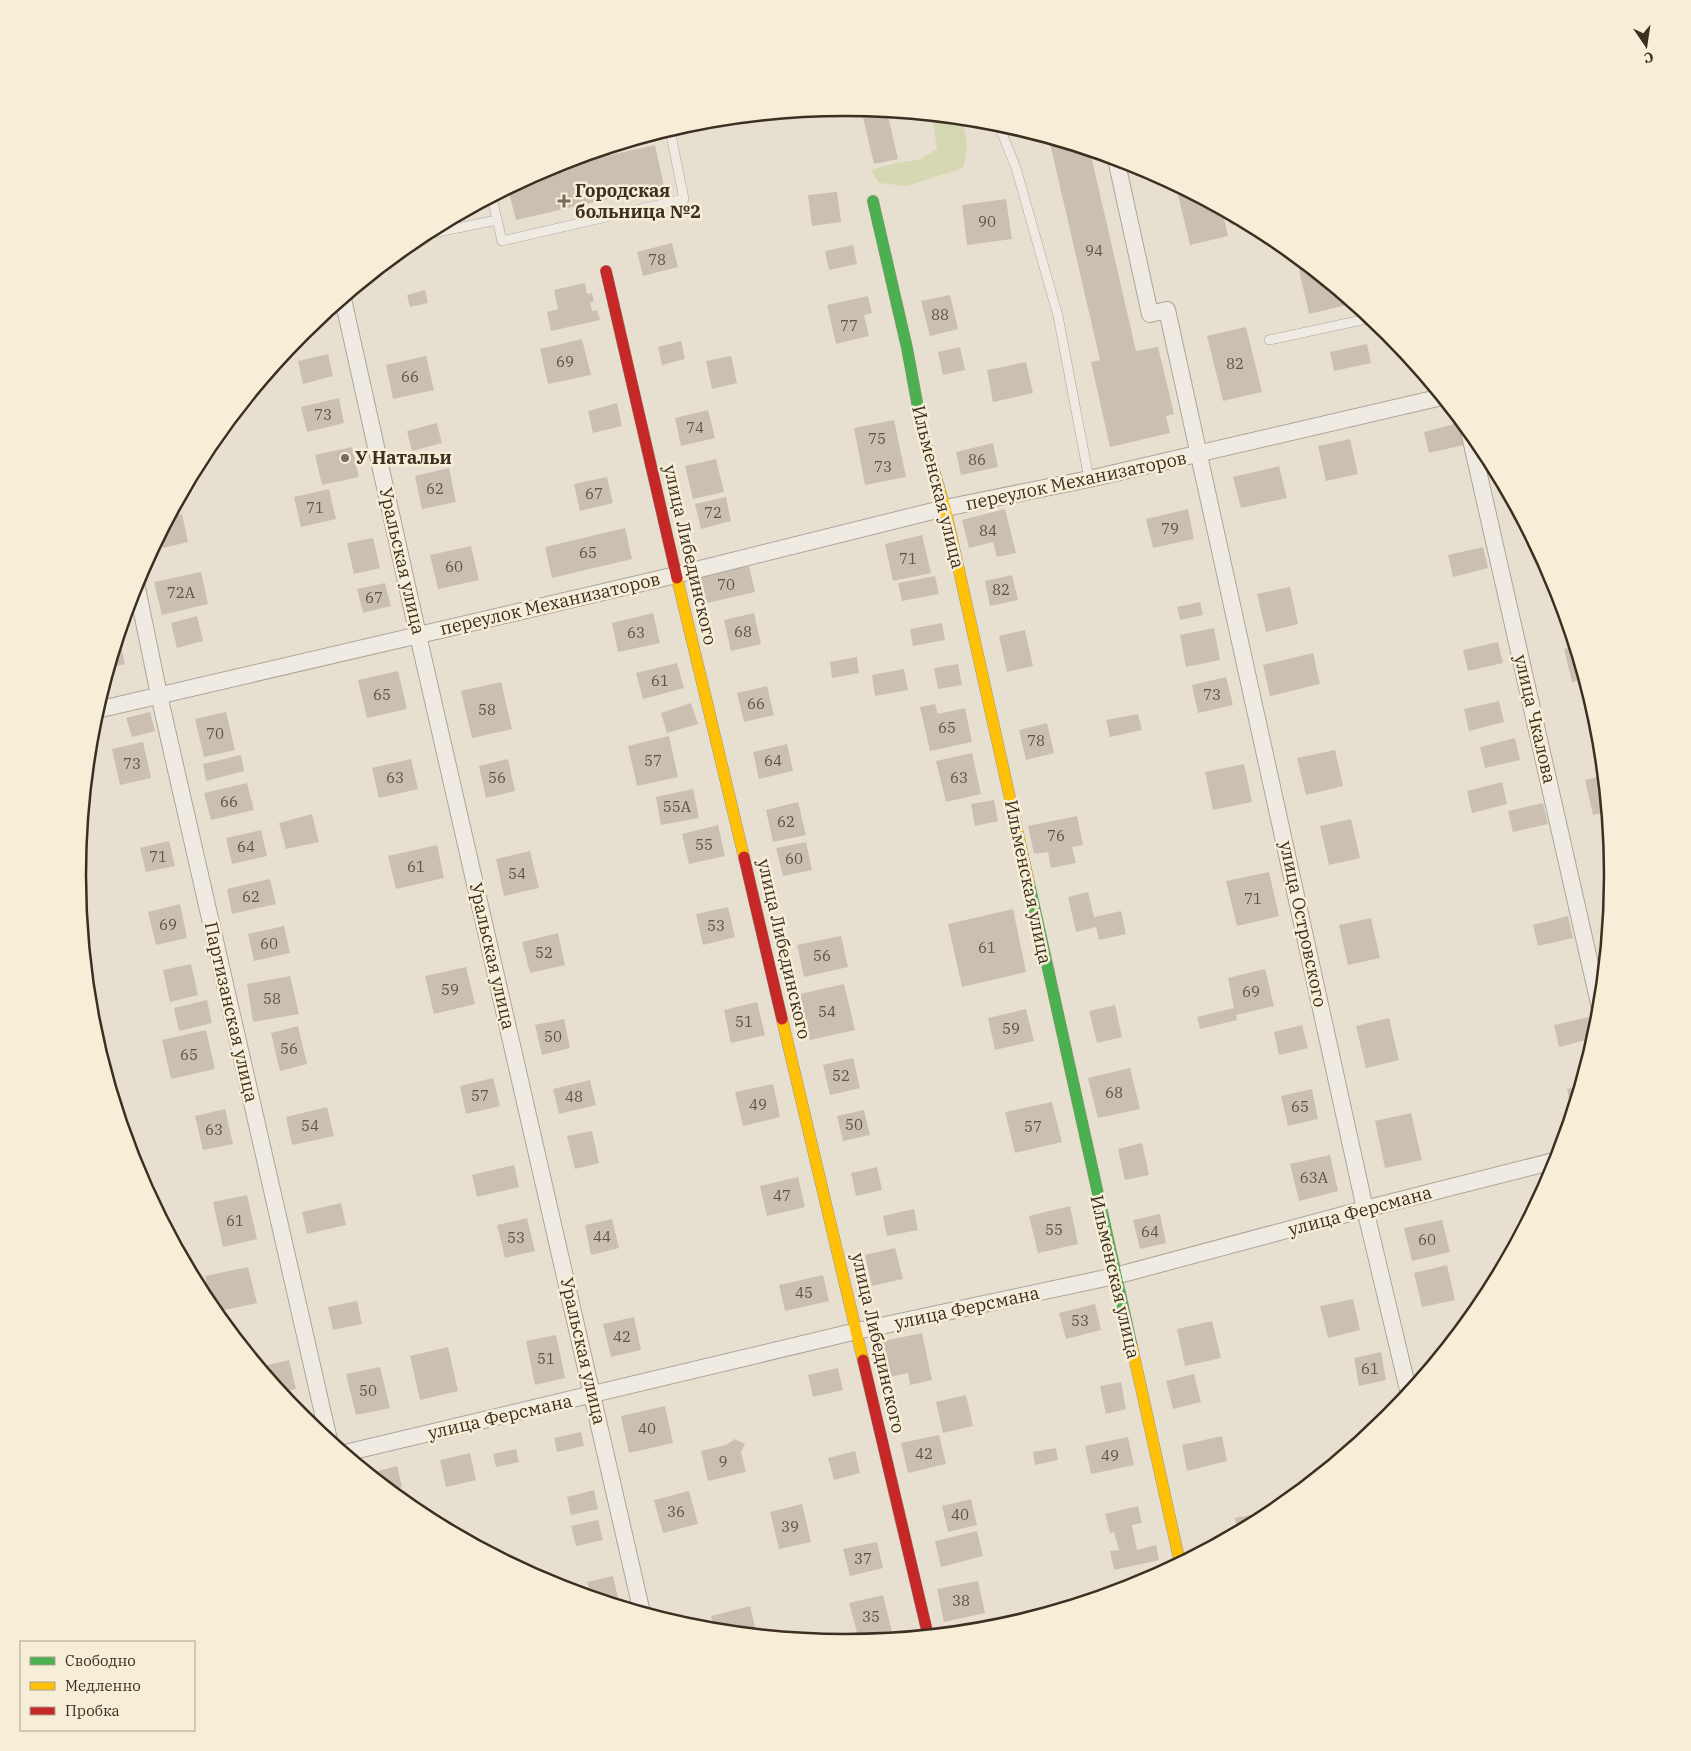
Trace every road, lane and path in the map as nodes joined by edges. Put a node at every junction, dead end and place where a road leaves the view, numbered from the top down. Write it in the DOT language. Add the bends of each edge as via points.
graph roads {
  1 [pos="1002,133"];
  2 [pos="671,137"];
  3 [pos="1118,167"];
  4 [pos="873,201"];
  5 [pos="493,204"];
  6 [pos="497,220"];
  7 [pos="446,230"];
  8 [pos="606,271"];
  9 [pos="344,306"];
  10 [pos="1362,320"];
  11 [pos="1269,340"];
  12 [pos="1432,394"];
  13 [pos="1473,448"];
  14 [pos="1199,454"];
  15 [pos="1089,479"];
  16 [pos="945,508"];
  17 [pos="676,575"];
  18 [pos="139,598"];
  19 [pos="418,635"];
  20 [pos="159,695"];
  21 [pos="105,708"];
  22 [pos="1596,989"];
  23 [pos="1548,1162"];
  24 [pos="1365,1209"];
  25 [pos="1115,1276"];
  26 [pos="857,1331"];
  27 [pos="1407,1386"];
  28 [pos="593,1395"];
  29 [pos="326,1428"];
  30 [pos="352,1452"];
  31 [pos="1179,1557"];
  32 [pos="641,1606"];
  33 [pos="927,1630"];
  1 -- 15 [label="lane" via="1016,168 1058,316"];
  2 -- 6 [label="lane" via="684,199 502,241"];
  3 -- 14 [label="street" via="1150,314 1167,310"];
  4 -- 16 [label="street, Ильменская улица" via="907,348 923,435"];
  5 -- 6 [label="lane"];
  6 -- 7 [label="lane"];
  8 -- 17 [label="street, улица Либединского"];
  9 -- 19 [label="street, Уральская улица"];
  10 -- 11 [label="lane"];
  12 -- 14 [label="street, переулок Механизаторов"];
  13 -- 22 [label="street, улица Чкалова"];
  14 -- 15 [label="street, переулок Механизаторов"];
  14 -- 24 [label="street, улица Островского"];
  15 -- 16 [label="street, переулок Механизаторов"];
  16 -- 17 [label="street, переулок Механизаторов"];
  16 -- 25 [label="street, Ильменская улица"];
  17 -- 19 [label="street, переулок Механизаторов"];
  17 -- 26 [label="street, улица Либединского"];
  18 -- 20 [label="street, Партизанская улица"];
  19 -- 20 [label="street, переулок Механизаторов"];
  19 -- 28 [label="street, Уральская улица"];
  20 -- 21 [label="street, переулок Механизаторов"];
  20 -- 29 [label="street, Партизанская улица"];
  23 -- 24 [label="street, улица Ферсмана"];
  24 -- 25 [label="street, улица Ферсмана"];
  24 -- 27 [label="street, улица Островского"];
  25 -- 26 [label="street, улица Ферсмана"];
  25 -- 31 [label="street, Ильменская улица"];
  26 -- 28 [label="street, улица Ферсмана"];
  26 -- 33 [label="street, улица Либединского"];
  28 -- 30 [label="street, улица Ферсмана"];
  28 -- 32 [label="street, Уральская улица"];
}
